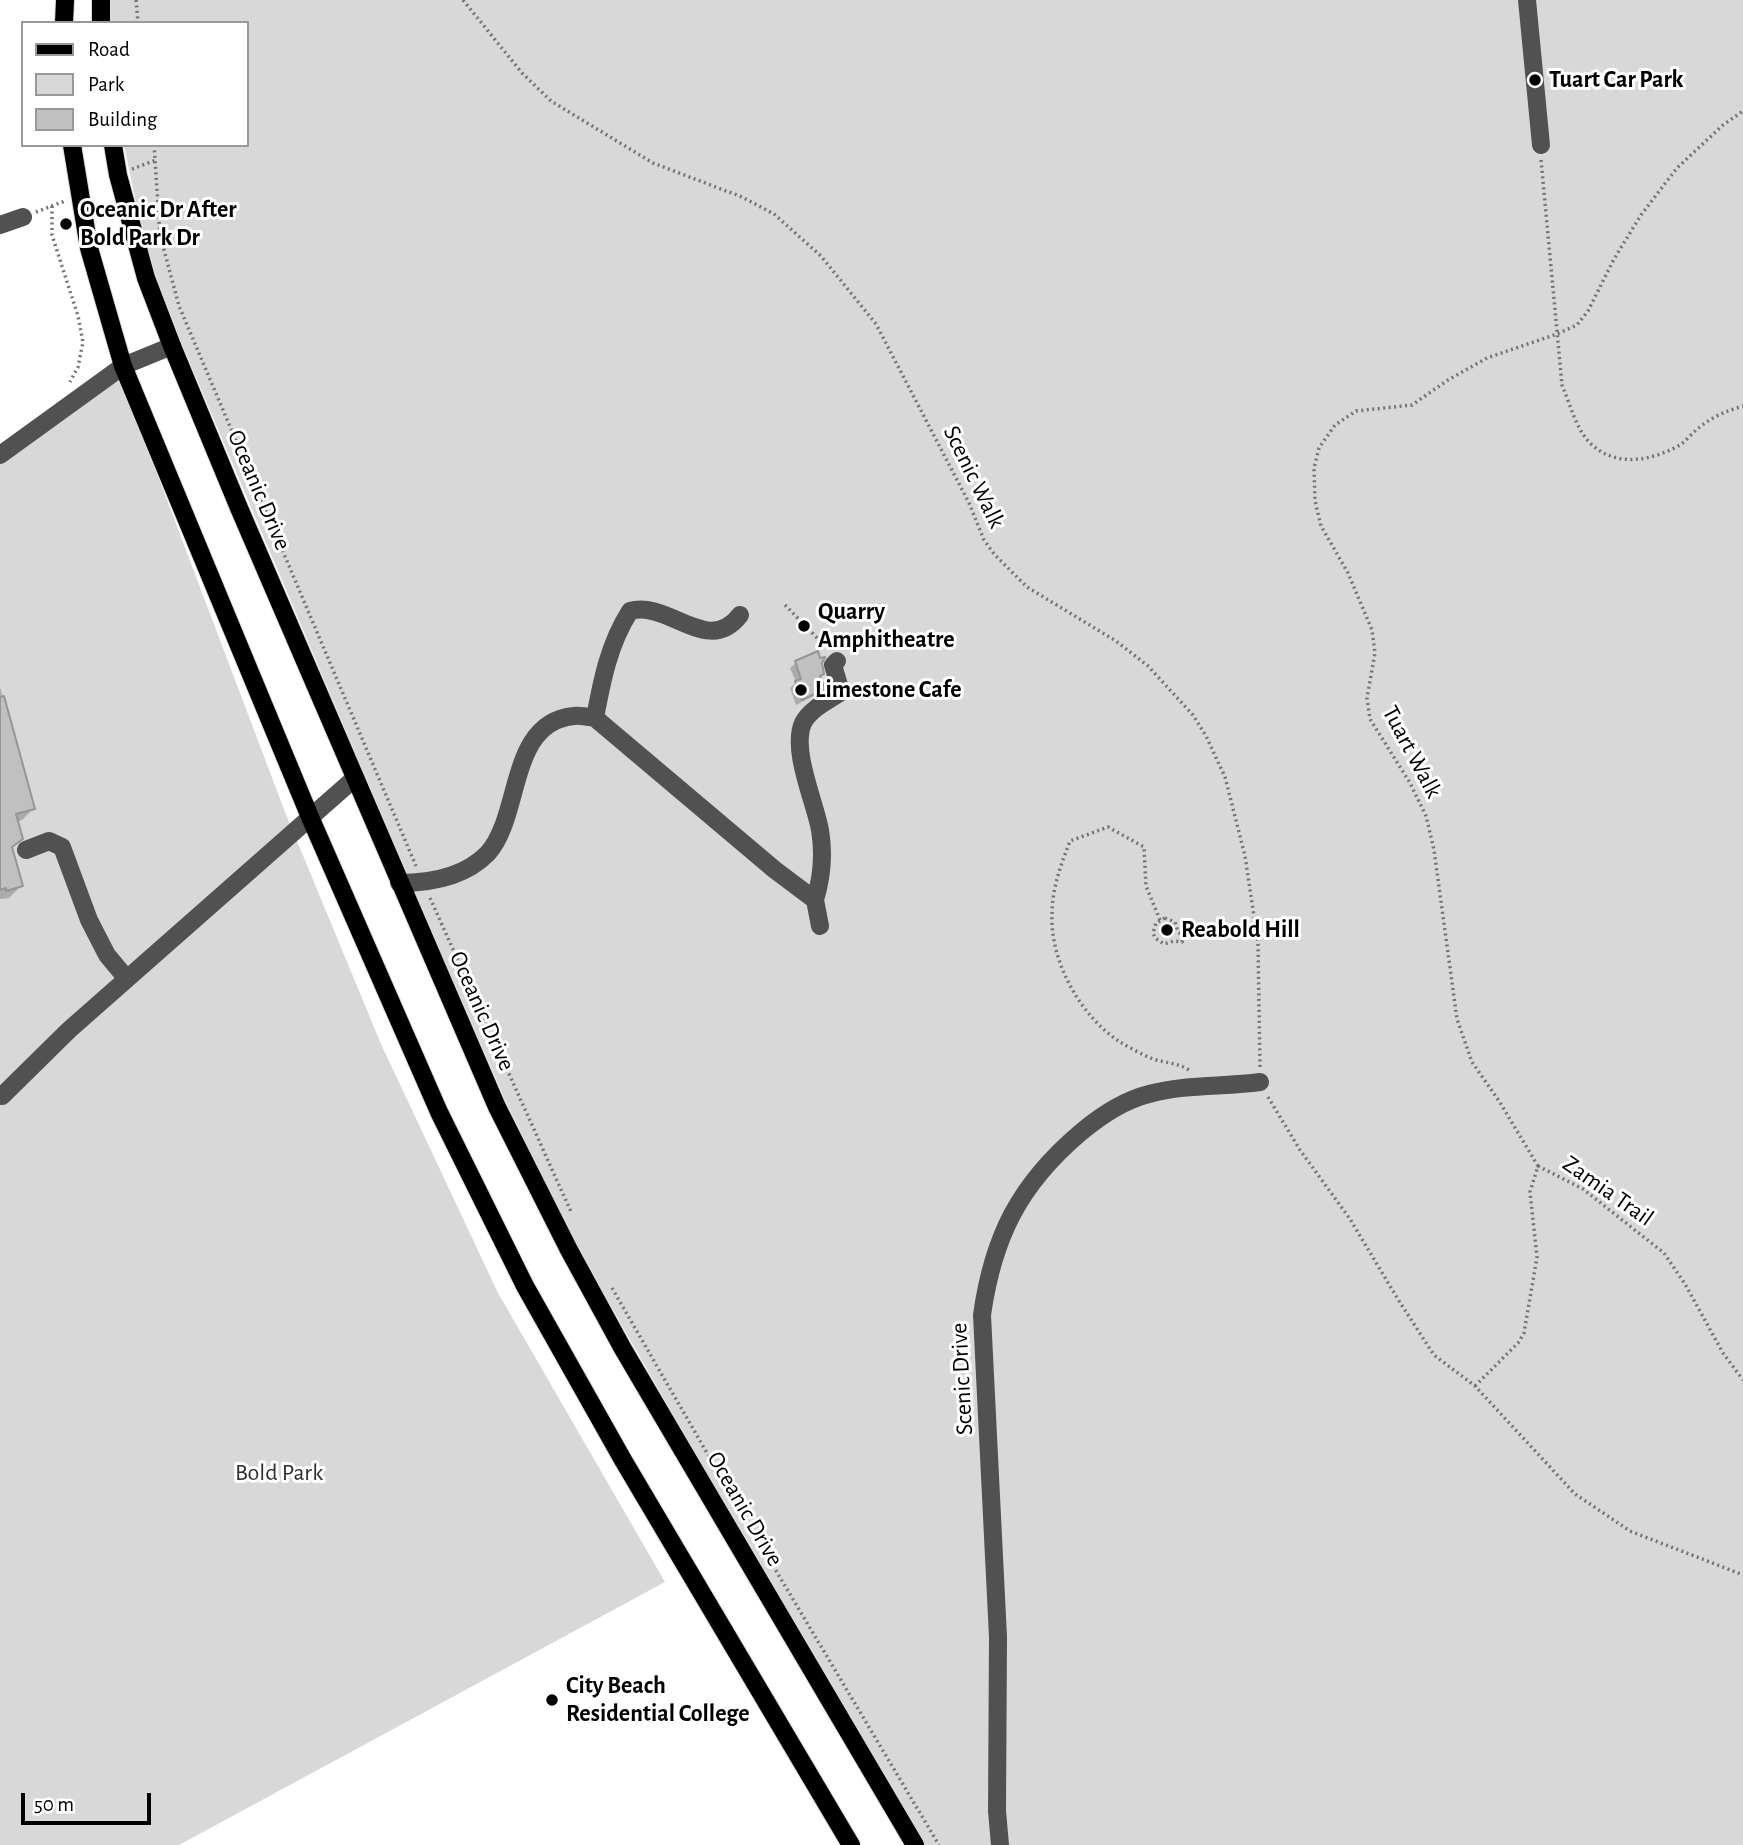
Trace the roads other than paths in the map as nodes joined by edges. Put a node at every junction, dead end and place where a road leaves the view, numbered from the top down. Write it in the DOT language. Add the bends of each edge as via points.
graph roads {
  1 [pos="65,0"];
  2 [pos="101,0"];
  3 [pos="1527,0"];
  4 [pos="64,21"];
  5 [pos="101,21"];
  6 [pos="1541,145"];
  7 [pos="72,147"];
  8 [pos="113,147"];
  9 [pos="23,216"];
  10 [pos="0,225"];
  11 [pos="172,346"];
  12 [pos="123,366"];
  13 [pos="0,454"];
  14 [pos="740,615"];
  15 [pos="837,661"];
  16 [pos="595,718"];
  17 [pos="355,778"];
  18 [pos="310,817"];
  19 [pos="26,850"];
  20 [pos="399,883"];
  21 [pos="816,900"];
  22 [pos="820,926"];
  23 [pos="127,979"];
  24 [pos="1260,1082"];
  25 [pos="2,1096"];
  26 [pos="851,1845"];
  27 [pos="915,1845"];
  28 [pos="999,1845"];
  1 -- 4 [label="main road"];
  2 -- 5 [label="main road"];
  3 -- 6 [label="street"];
  7 -- 12 [label="main road" via="89,248"];
  8 -- 11 [label="main road, Oceanic Drive" via="146,278"];
  9 -- 10 [label="street"];
  11 -- 12 [label="street"];
  11 -- 17 [label="main road, Oceanic Drive"];
  12 -- 13 [label="street"];
  12 -- 18 [label="main road"];
  14 -- 16 [label="street" via="722,630 705,631 654,610 630,611 606,661"];
  15 -- 21 [label="street" via="833,665 841,692 803,723 804,772 822,843"];
  16 -- 20 [label="street" via="574,716 553,722 537,734 525,753 505,825 488,852 449,877"];
  16 -- 21 [label="street"];
  17 -- 18 [label="street"];
  17 -- 20 [label="main road, Oceanic Drive"];
  18 -- 23 [label="street"];
  18 -- 26 [label="main road" via="439,1112 525,1286"];
  19 -- 23 [label="street" via="49,841 62,847 95,932"];
  20 -- 27 [label="main road, Oceanic Drive" via="497,1107 569,1250"];
  21 -- 22 [label="street"];
  23 -- 25 [label="street"];
  24 -- 28 [label="street, Scenic Drive" via="1147,1094 1118,1107 1063,1147 1032,1180 1000,1239 982,1315 999,1637"];
}
